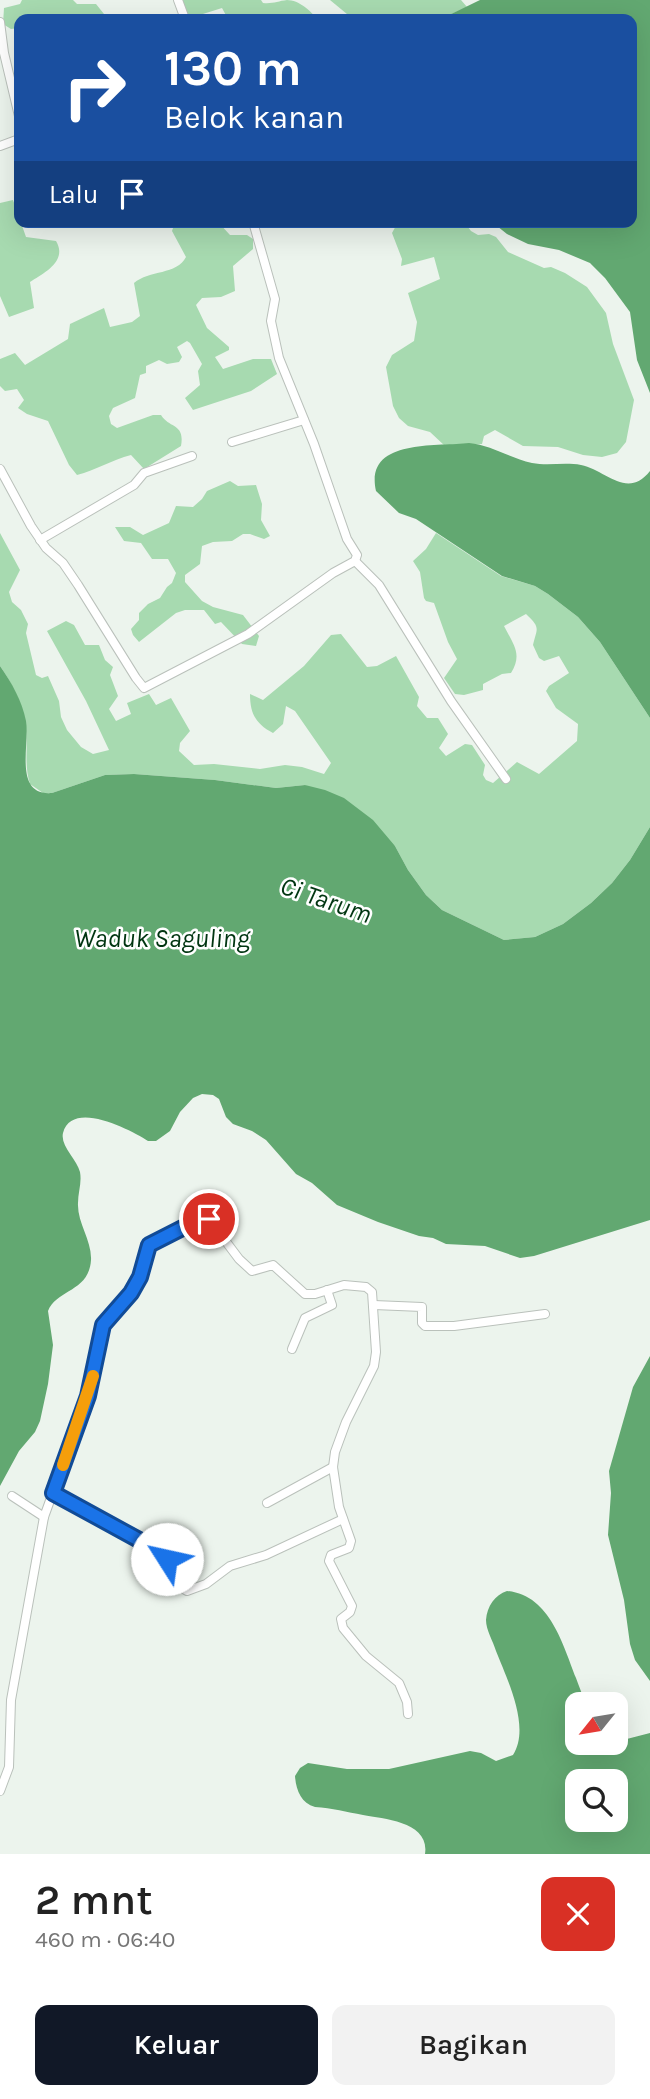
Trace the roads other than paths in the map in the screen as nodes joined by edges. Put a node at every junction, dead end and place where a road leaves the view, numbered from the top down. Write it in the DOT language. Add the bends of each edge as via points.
graph roads {
  1 [pos="0,22"];
  2 [pos="14,95"];
  3 [pos="255,228"];
  4 [pos="304,420"];
  5 [pos="232,442"];
  6 [pos="192,456"];
  7 [pos="0,469"];
  8 [pos="40,540"];
  9 [pos="355,561"];
  10 [pos="506,779"];
  11 [pos="327,1290"];
  12 [pos="374,1305"];
  13 [pos="545,1314"];
  14 [pos="292,1349"];
  15 [pos="333,1467"];
  16 [pos="53,1493"];
  17 [pos="12,1496"];
  18 [pos="267,1503"];
  19 [pos="44,1517"];
  20 [pos="343,1518"];
  21 [pos="408,1714"];
  22 [pos="5,1733"];
  23 [pos="0,1791"];
  1 -- 2 [label="street"];
  3 -- 4 [label="street" via="275,299 271,321 279,358"];
  4 -- 5 [label="street"];
  4 -- 9 [label="street" via="357,555"];
  6 -- 8 [label="street" via="144,473 134,485"];
  7 -- 8 [label="street"];
  8 -- 9 [label="street" via="63,563 146,688 248,634"];
  9 -- 10 [label="street" via="379,584 451,701"];
  11 -- 12 [label="street" via="338,1285 366,1287"];
  11 -- 14 [label="street" via="332,1305 304,1318"];
  11 -- 16 [label="street" via="305,1294 273,1265 252,1271 207,1217 149,1245 131,1293 103,1325 88,1396"];
  12 -- 13 [label="street" via="422,1307 425,1326"];
  12 -- 15 [label="street" via="374,1366 342,1431"];
  15 -- 18 [label="street"];
  15 -- 20 [label="street"];
  16 -- 19 [label="street"];
  16 -- 20 [label="street" via="160,1552 187,1591 230,1566 266,1555"];
  17 -- 19 [label="street"];
  19 -- 22 [label="street"];
  20 -- 21 [label="street" via="350,1545 330,1557 352,1606 341,1622 366,1656 399,1683"];
  22 -- 23 [label="street" via="9,1767"];
}
